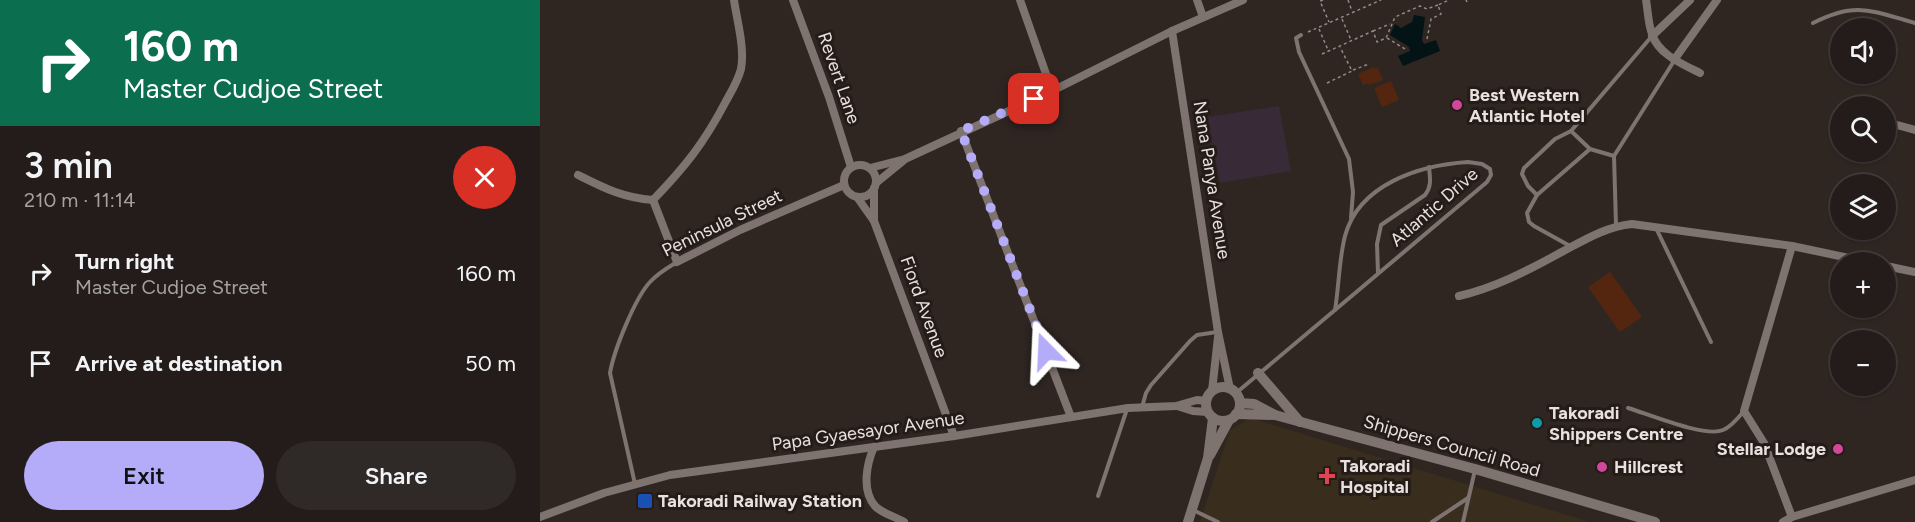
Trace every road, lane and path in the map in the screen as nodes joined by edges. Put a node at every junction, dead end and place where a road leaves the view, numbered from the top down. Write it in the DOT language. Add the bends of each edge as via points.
graph roads {
  1 [pos="734,0"];
  2 [pos="793,0"];
  3 [pos="1020,0"];
  4 [pos="1197,0"];
  5 [pos="1243,0"];
  6 [pos="1323,0"];
  7 [pos="1348,0"];
  8 [pos="1381,0"];
  9 [pos="1449,0"];
  10 [pos="1646,0"];
  11 [pos="1690,0"];
  12 [pos="1717,0"];
  13 [pos="1376,1"];
  14 [pos="1438,5"];
  15 [pos="1353,12"];
  16 [pos="1203,18"];
  17 [pos="1341,18"];
  18 [pos="1329,23"];
  19 [pos="1813,23"];
  20 [pos="1915,23"];
  21 [pos="1391,24"];
  22 [pos="1318,28"];
  23 [pos="1172,31"];
  24 [pos="1372,31"];
  25 [pos="1302,34"];
  26 [pos="1652,36"];
  27 [pos="1386,38"];
  28 [pos="1427,39"];
  29 [pos="1351,40"];
  30 [pos="1339,46"];
  31 [pos="1405,49"];
  32 [pos="1328,50"];
  33 [pos="1322,54"];
  34 [pos="1674,60"];
  35 [pos="1369,64"];
  36 [pos="1352,71"];
  37 [pos="1700,73"];
  38 [pos="1327,83"];
  39 [pos="1052,91"];
  40 [pos="1896,125"];
  41 [pos="1915,130"];
  42 [pos="961,131"];
  43 [pos="1571,131"];
  44 [pos="1590,149"];
  45 [pos="1614,156"];
  46 [pos="905,159"];
  47 [pos="851,167"];
  48 [pos="1429,167"];
  49 [pos="870,168"];
  50 [pos="578,175"];
  51 [pos="844,186"];
  52 [pos="875,186"];
  53 [pos="1537,195"];
  54 [pos="857,196"];
  55 [pos="653,200"];
  56 [pos="1351,220"];
  57 [pos="874,221"];
  58 [pos="1616,226"];
  59 [pos="1655,228"];
  60 [pos="1792,246"];
  61 [pos="1570,247"];
  62 [pos="1830,254"];
  63 [pos="678,262"];
  64 [pos="1896,268"];
  65 [pos="1915,272"];
  66 [pos="1378,274"];
  67 [pos="1459,296"];
  68 [pos="1335,310"];
  69 [pos="1218,333"];
  70 [pos="1711,342"];
  71 [pos="1258,374"];
  72 [pos="1235,395"];
  73 [pos="1210,405"];
  74 [pos="1128,408"];
  75 [pos="1142,408"];
  76 [pos="1628,408"];
  77 [pos="1744,411"];
  78 [pos="1275,415"];
  79 [pos="1071,417"];
  80 [pos="1232,417"];
  81 [pos="1300,422"];
  82 [pos="954,436"];
  83 [pos="874,447"];
  84 [pos="1208,458"];
  85 [pos="1475,469"];
  86 [pos="1915,480"];
  87 [pos="635,484"];
  88 [pos="1098,496"];
  89 [pos="1468,498"];
  90 [pos="1192,510"];
  91 [pos="540,517"];
  92 [pos="1792,517"];
  93 [pos="904,522"];
  94 [pos="1188,522"];
  95 [pos="1218,522"];
  96 [pos="1432,522"];
  97 [pos="1463,522"];
  98 [pos="1655,522"];
  99 [pos="1783,522"];
  1 -- 55 [label="street" via="741,49 741,69 735,86 700,146"];
  2 -- 47 [label="street, Revert Lane"];
  3 -- 39 [label="street"];
  4 -- 16 [label="street"];
  5 -- 16 [label="street"];
  6 -- 18 [label="path" via="1320,1"];
  7 -- 15 [label="path"];
  8 -- 13 [label="path"];
  9 -- 14 [label="path"];
  10 -- 26 [label="street"];
  11 -- 26 [label="street"];
  12 -- 34 [label="street"];
  13 -- 15 [label="path"];
  14 -- 21 [label="path" via="1427,9 1420,6 1395,17"];
  14 -- 28 [label="path" via="1441,14 1431,19"];
  15 -- 17 [label="path"];
  16 -- 23 [label="street"];
  17 -- 18 [label="path"];
  17 -- 29 [label="path"];
  18 -- 22 [label="path"];
  19 -- 20 [label="lane" via="1846,9 1869,10"];
  21 -- 24 [label="path"];
  21 -- 27 [label="path"];
  22 -- 25 [label="path"];
  22 -- 32 [label="path"];
  23 -- 39 [label="street"];
  23 -- 69 [label="street, Nana Panya Avenue"];
  24 -- 27 [label="path" via="1377,42"];
  24 -- 29 [label="path"];
  25 -- 56 [label="lane" via="1296,38 1299,52 1349,159"];
  26 -- 34 [label="street"];
  26 -- 43 [label="lane"];
  27 -- 31 [label="path"];
  29 -- 30 [label="path"];
  30 -- 32 [label="path"];
  30 -- 36 [label="path"];
  32 -- 33 [label="path"];
  34 -- 37 [label="street"];
  34 -- 45 [label="lane"];
  35 -- 36 [label="path"];
  36 -- 38 [label="path"];
  39 -- 42 [label="street"];
  40 -- 41 [label="street"];
  42 -- 46 [label="street"];
  42 -- 79 [label="street"];
  43 -- 44 [label="lane"];
  43 -- 53 [label="lane" via="1554,139 1524,168 1524,180"];
  44 -- 45 [label="lane"];
  44 -- 53 [label="lane"];
  45 -- 58 [label="lane"];
  46 -- 49 [label="street"];
  46 -- 52 [label="street"];
  47 -- 49 [label="street"];
  47 -- 51 [label="street"];
  48 -- 56 [label="lane, Atlantic Drive" via="1384,186 1362,203"];
  48 -- 66 [label="lane" via="1431,182 1425,195 1381,225"];
  48 -- 66 [label="lane, Atlantic Drive" via="1482,164 1490,169 1491,175"];
  49 -- 52 [label="street"];
  50 -- 55 [label="street" via="610,191"];
  51 -- 54 [label="street"];
  51 -- 63 [label="street, Peninsula Street" via="740,230"];
  52 -- 54 [label="street" via="864,196"];
  52 -- 57 [label="street, Fiord Avenue"];
  53 -- 61 [label="lane" via="1527,213 1529,222"];
  54 -- 57 [label="street"];
  55 -- 63 [label="street"];
  56 -- 68 [label="lane, Atlantic Drive"];
  57 -- 82 [label="street, Fiord Avenue"];
  58 -- 59 [label="street"];
  58 -- 61 [label="street"];
  59 -- 60 [label="street"];
  59 -- 70 [label="lane"];
  60 -- 62 [label="street"];
  60 -- 77 [label="street"];
  61 -- 67 [label="street" via="1519,274"];
  63 -- 87 [label="lane, Peninsula Street" via="648,284 626,325 610,373"];
  64 -- 65 [label="street"];
  66 -- 68 [label="lane, Atlantic Drive"];
  68 -- 71 [label="lane, Atlantic Drive"];
  69 -- 72 [label="street, Nana Panya Avenue"];
  69 -- 73 [label="street, Nana Panya Avenue"];
  69 -- 75 [label="lane" via="1197,335 1190,341 1151,385"];
  71 -- 72 [label="lane, Atlantic Drive"];
  71 -- 81 [label="street"];
  72 -- 73 [label="street" via="1221,387"];
  72 -- 78 [label="street, Shippers Council Road"];
  72 -- 80 [label="street"];
  73 -- 75 [label="street, Papa Gyaesayor Avenue" via="1197,400"];
  73 -- 80 [label="street" via="1221,421"];
  73 -- 84 [label="street"];
  74 -- 75 [label="street, Papa Gyaesayor Avenue"];
  74 -- 79 [label="street, Papa Gyaesayor Avenue"];
  74 -- 88 [label="lane"];
  76 -- 77 [label="lane" via="1714,433 1724,430"];
  77 -- 92 [label="street" via="1764,443"];
  78 -- 80 [label="street"];
  78 -- 81 [label="street, Shippers Council Road"];
  79 -- 82 [label="street, Papa Gyaesayor Avenue"];
  80 -- 84 [label="street"];
  81 -- 85 [label="street, Shippers Council Road"];
  82 -- 83 [label="street, Papa Gyaesayor Avenue"];
  83 -- 87 [label="street, Papa Gyaesayor Avenue" via="670,475"];
  83 -- 93 [label="street" via="866,472 871,497 875,506"];
  84 -- 90 [label="street"];
  85 -- 89 [label="lane"];
  85 -- 98 [label="street, Shippers Council Road"];
  86 -- 92 [label="street"];
  87 -- 91 [label="street, Papa Gyaesayor Avenue"];
  89 -- 96 [label="lane"];
  89 -- 97 [label="lane"];
  90 -- 94 [label="street"];
  90 -- 95 [label="lane"];
  92 -- 99 [label="street"];
}
